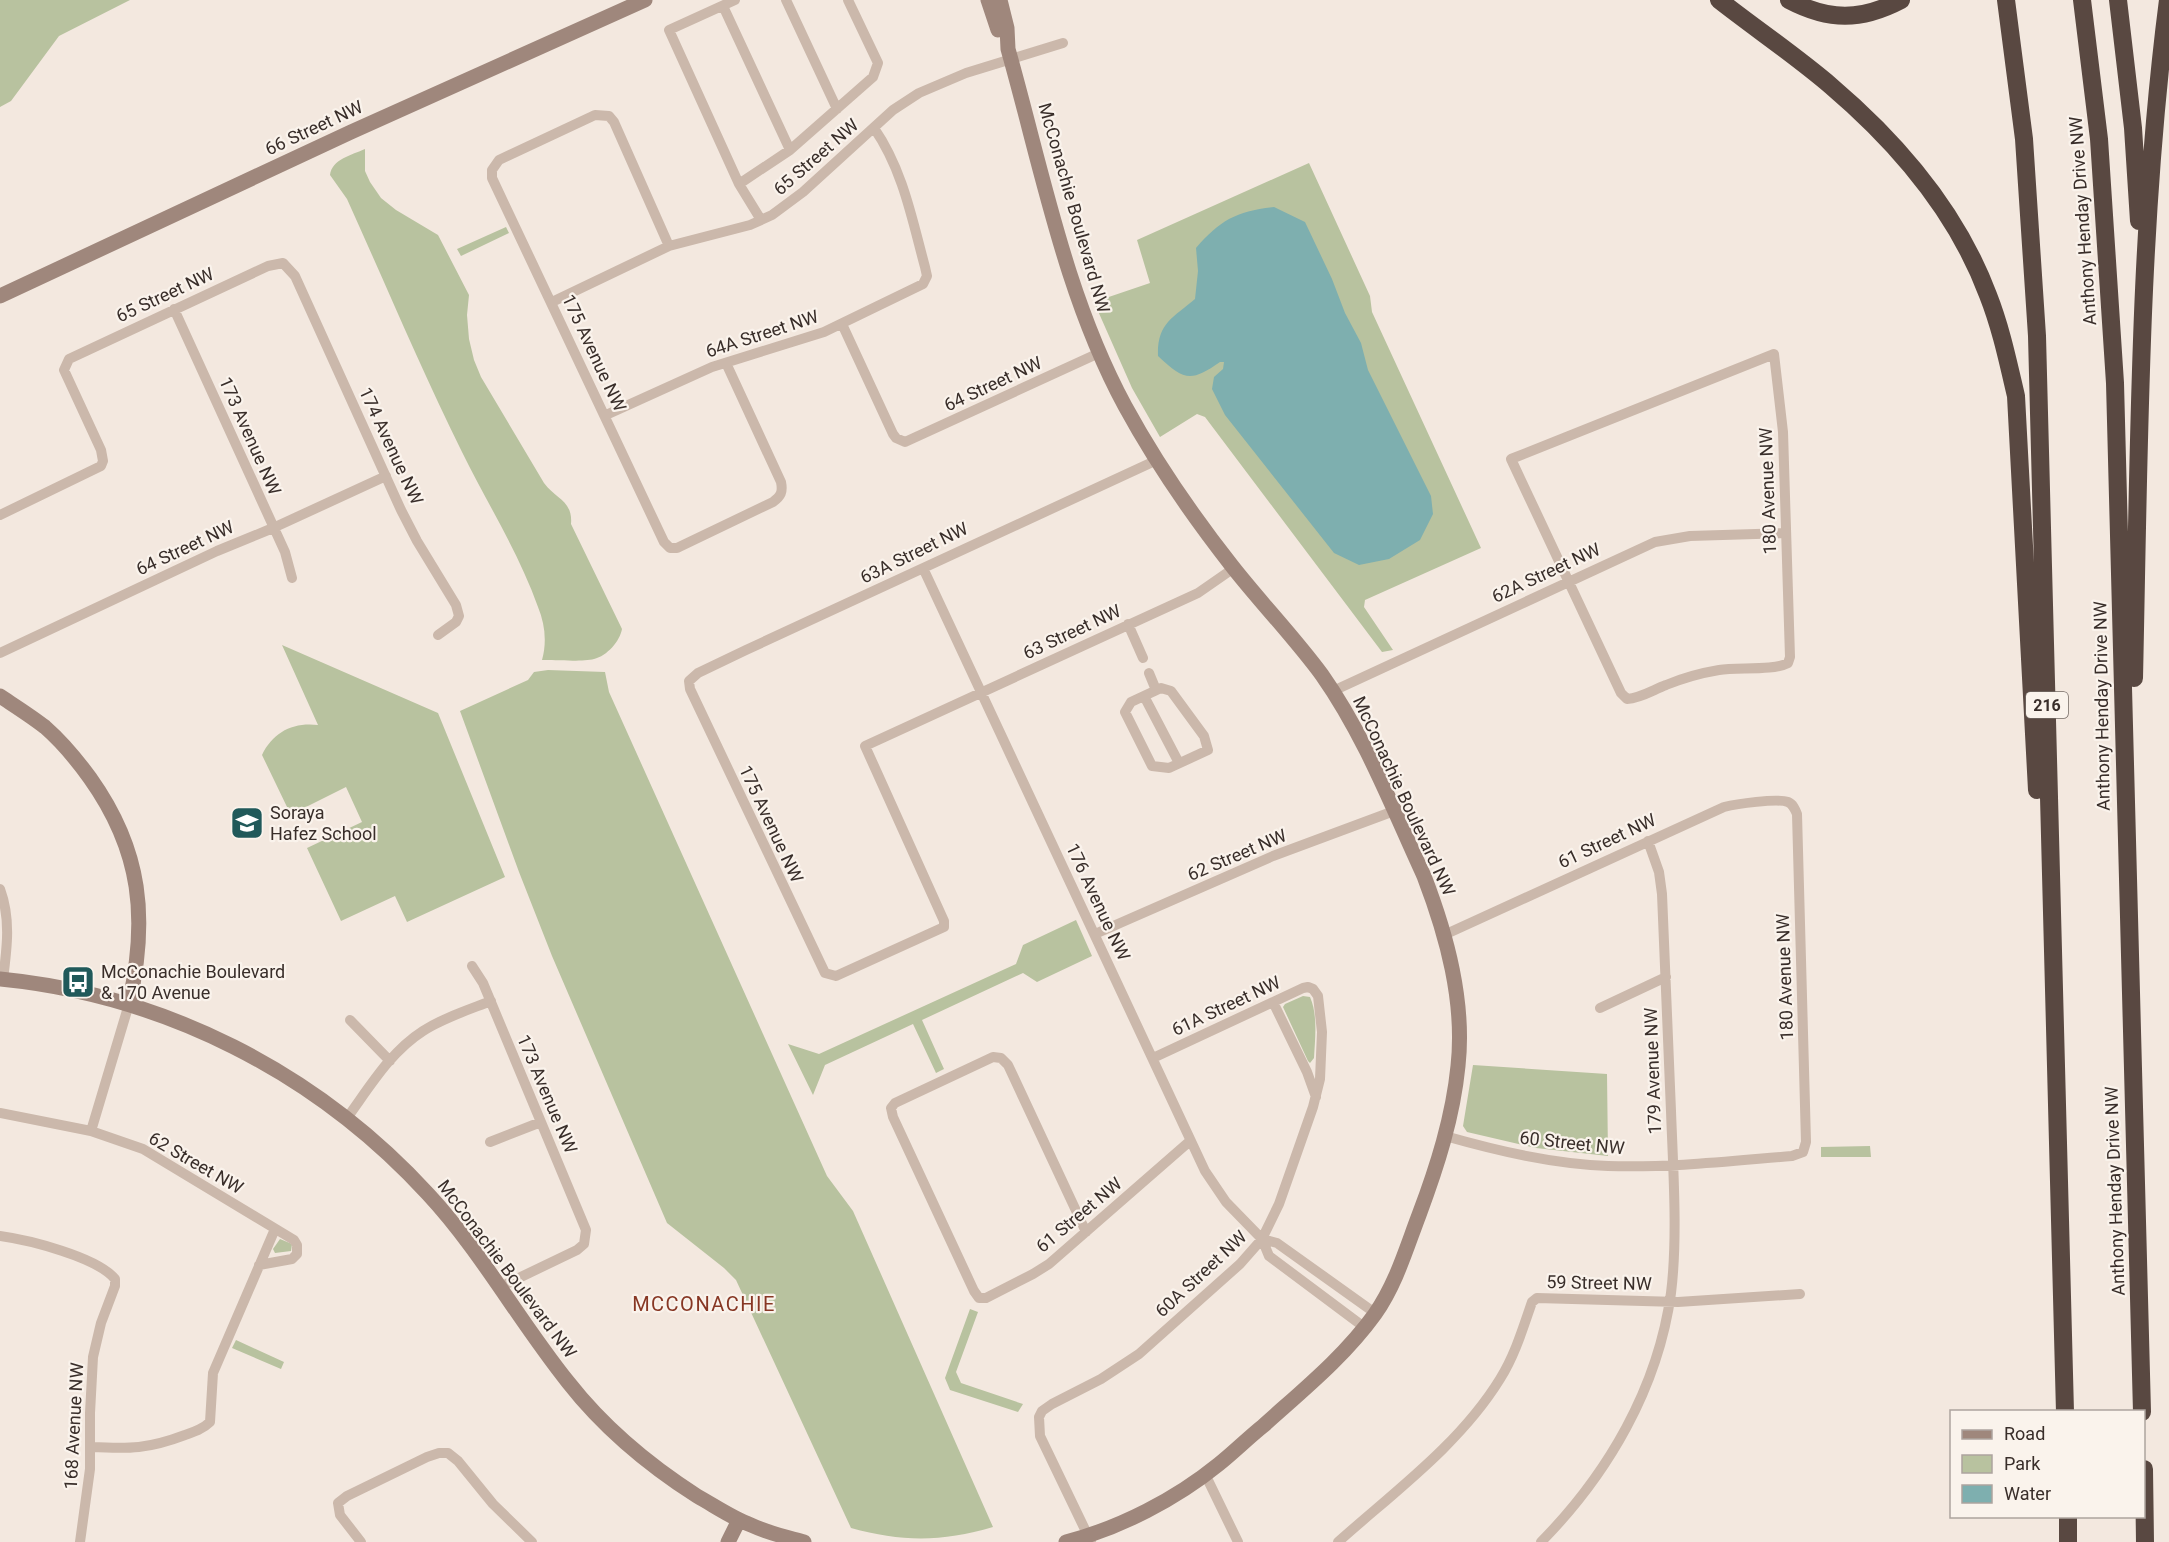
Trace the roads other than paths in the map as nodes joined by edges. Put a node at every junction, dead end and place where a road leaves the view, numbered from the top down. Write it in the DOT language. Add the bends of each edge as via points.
graph roads {
  1 [pos="645,0"];
  2 [pos="735,0"];
  3 [pos="786,0"];
  4 [pos="848,0"];
  5 [pos="988,0"];
  6 [pos="1000,0"];
  7 [pos="1719,0"];
  8 [pos="1731,0"];
  9 [pos="1789,0"];
  10 [pos="1902,0"];
  11 [pos="2006,0"];
  12 [pos="2082,0"];
  13 [pos="2118,0"];
  14 [pos="2168,0"];
  15 [pos="723,6"];
  16 [pos="1763,34"];
  17 [pos="1063,42"];
  18 [pos="1010,54"];
  19 [pos="837,109"];
  20 [pos="874,128"];
  21 [pos="790,150"];
  22 [pos="739,184"];
  23 [pos="761,220"];
  24 [pos="669,246"];
  25 [pos="283,263"];
  26 [pos="2144,291"];
  27 [pos="0,296"];
  28 [pos="552,302"];
  29 [pos="174,309"];
  30 [pos="842,324"];
  31 [pos="1099,353"];
  32 [pos="726,363"];
  33 [pos="606,415"];
  34 [pos="1157,460"];
  35 [pos="386,477"];
  36 [pos="0,515"];
  37 [pos="273,528"];
  38 [pos="1785,533"];
  39 [pos="923,568"];
  40 [pos="1234,568"];
  41 [pos="292,578"];
  42 [pos="1569,581"];
  43 [pos="1128,624"];
  44 [pos="438,635"];
  45 [pos="0,653"];
  46 [pos="1143,658"];
  47 [pos="1149,673"];
  48 [pos="689,681"];
  49 [pos="1156,690"];
  50 [pos="1333,691"];
  51 [pos="982,692"];
  52 [pos="0,696"];
  53 [pos="1144,696"];
  54 [pos="1179,763"];
  55 [pos="2125,791"];
  56 [pos="1790,803"];
  57 [pos="1394,811"];
  58 [pos="1648,841"];
  59 [pos="0,889"];
  60 [pos="2051,893"];
  61 [pos="1095,934"];
  62 [pos="1444,935"];
  63 [pos="887,952"];
  64 [pos="472,966"];
  65 [pos="1666,977"];
  66 [pos="1,979"];
  67 [pos="1313,989"];
  68 [pos="491,1001"];
  69 [pos="1273,1002"];
  70 [pos="129,1004"];
  71 [pos="1599,1008"];
  72 [pos="350,1020"];
  73 [pos="1152,1058"];
  74 [pos="390,1061"];
  75 [pos="1316,1098"];
  76 [pos="0,1113"];
  77 [pos="347,1118"];
  78 [pos="541,1122"];
  79 [pos="91,1131"];
  80 [pos="1445,1136"];
  81 [pos="1190,1141"];
  82 [pos="490,1142"];
  83 [pos="1803,1152"];
  84 [pos="1673,1166"];
  85 [pos="275,1229"];
  86 [pos="1086,1232"];
  87 [pos="0,1236"];
  88 [pos="1262,1239"];
  89 [pos="259,1265"];
  90 [pos="500,1287"];
  91 [pos="1800,1294"];
  92 [pos="1669,1301"];
  93 [pos="1375,1313"];
  94 [pos="1364,1328"];
  95 [pos="2065,1410"];
  96 [pos="2142,1410"];
  97 [pos="91,1447"];
  98 [pos="1205,1474"];
  99 [pos="2068,1518"];
  100 [pos="2145,1518"];
  101 [pos="738,1520"];
  102 [pos="1090,1539"];
  103 [pos="80,1542"];
  104 [pos="361,1542"];
  105 [pos="532,1542"];
  106 [pos="728,1542"];
  107 [pos="804,1542"];
  108 [pos="1066,1542"];
  109 [pos="1238,1542"];
  110 [pos="1338,1542"];
  111 [pos="1541,1542"];
  112 [pos="2068,1542"];
  113 [pos="2145,1542"];
  1 -- 27 [label="street, 66 Street NW"];
  2 -- 15 [label="street"];
  3 -- 19 [label="street"];
  4 -- 19 [label="street" via="878,63 873,77"];
  5 -- 18 [label="street, McConachie Boulevard NW"];
  6 -- 18 [label="street, McConachie Boulevard NW"];
  7 -- 16 [label="highway"];
  8 -- 16 [label="highway"];
  9 -- 10 [label="highway" via="1828,15 1849,17"];
  11 -- 60 [label="highway, 216" via="2024,139 2037,336"];
  12 -- 55 [label="highway, Anthony Henday Drive NW" via="2099,139 2112,308"];
  13 -- 26 [label="highway" via="2133,128"];
  14 -- 26 [label="highway"];
  15 -- 21 [label="street"];
  15 -- 22 [label="street" via="669,30"];
  16 -- 60 [label="highway" via="1829,84 1885,135 1914,168 1964,242 1988,294 2016,396 2039,839"];
  17 -- 18 [label="street, 65 Street NW"];
  18 -- 20 [label="street, 65 Street NW" via="927,89 893,110"];
  18 -- 31 [label="street, McConachie Boulevard NW" via="1072,279"];
  19 -- 21 [label="street"];
  20 -- 23 [label="street, 65 Street NW" via="798,197"];
  20 -- 30 [label="street, 64A Street NW" via="903,183 926,280 919,288"];
  21 -- 22 [label="street"];
  22 -- 23 [label="street"];
  23 -- 24 [label="street, 65 Street NW"];
  24 -- 28 [label="street, 65 Street NW"];
  24 -- 28 [label="street, 175 Avenue NW" via="609,116 595,115 499,160 492,178"];
  25 -- 29 [label="street, 65 Street NW" via="268,266"];
  25 -- 35 [label="street, 174 Avenue NW" via="295,276"];
  26 -- 55 [label="highway" via="2132,738"];
  28 -- 33 [label="street, 175 Avenue NW"];
  29 -- 36 [label="street, 65 Street NW" via="75,354 65,364 66,378 103,461 97,470"];
  29 -- 37 [label="street, 173 Avenue NW"];
  30 -- 31 [label="street, 64 Street NW" via="893,434 900,441 911,440"];
  30 -- 32 [label="street, 64A Street NW"];
  31 -- 34 [label="street, McConachie Boulevard NW"];
  32 -- 33 [label="street, 64A Street NW"];
  32 -- 33 [label="street, 175 Avenue NW" via="782,490 773,502 677,548 664,542"];
  34 -- 39 [label="street, 63A Street NW"];
  34 -- 40 [label="street, McConachie Boulevard NW"];
  35 -- 37 [label="street, 64 Street NW"];
  35 -- 44 [label="street, 174 Avenue NW" via="417,541 456,605 456,622"];
  37 -- 41 [label="street, 173 Avenue NW"];
  37 -- 45 [label="street, 64 Street NW"];
  38 -- 42 [label="street, 62A Street NW" via="1668,539"];
  38 -- 42 [label="street, 180 Avenue NW" via="1790,657 1788,663 1775,667 1705,673 1626,699"];
  38 -- 42 [label="street, 180 Avenue NW" via="1784,432 1774,354 1510,459"];
  39 -- 48 [label="street, 63A Street NW" via="698,673"];
  39 -- 51 [label="street, 176 Avenue NW"];
  40 -- 43 [label="street, 63 Street NW" via="1198,593"];
  40 -- 50 [label="street, McConachie Boulevard NW"];
  42 -- 50 [label="street, 62A Street NW"];
  43 -- 46 [label="street"];
  43 -- 51 [label="street, 63 Street NW"];
  47 -- 49 [label="street"];
  48 -- 63 [label="street, 175 Avenue NW" via="825,973 836,976"];
  49 -- 53 [label="street"];
  49 -- 54 [label="street" via="1171,692 1207,743 1208,750"];
  50 -- 57 [label="street, McConachie Boulevard NW"];
  51 -- 61 [label="street, 176 Avenue NW"];
  51 -- 63 [label="street, 63 Street NW" via="865,746 944,921 944,927"];
  52 -- 70 [label="street" via="45,728 73,756 118,826 134,870 140,921"];
  53 -- 54 [label="street"];
  53 -- 54 [label="street" via="1131,702 1125,712 1152,766 1169,768"];
  55 -- 96 [label="highway, Anthony Henday Drive NW"];
  56 -- 58 [label="street, 61 Street NW" via="1724,807"];
  56 -- 83 [label="street, 180 Avenue NW" via="1797,814 1806,1142"];
  57 -- 61 [label="street, 62 Street NW" via="1273,856"];
  57 -- 62 [label="street, McConachie Boulevard NW" via="1424,876"];
  58 -- 62 [label="street, 61 Street NW"];
  58 -- 65 [label="street, 179 Avenue NW" via="1659,872"];
  59 -- 66 [label="street" via="8,932"];
  60 -- 95 [label="highway, 216"];
  61 -- 73 [label="street, 176 Avenue NW"];
  62 -- 80 [label="street, McConachie Boulevard NW" via="1453,974 1459,1036 1455,1092"];
  64 -- 68 [label="street, 173 Avenue NW"];
  65 -- 71 [label="street"];
  65 -- 84 [label="street, 179 Avenue NW"];
  66 -- 70 [label="street, McConachie Boulevard NW" via="76,990"];
  67 -- 69 [label="street, 61A Street NW" via="1303,988"];
  67 -- 75 [label="street, 60A Street NW" via="1318,996 1322,1032"];
  68 -- 74 [label="street" via="424,1031"];
  68 -- 78 [label="street, 173 Avenue NW"];
  69 -- 73 [label="street, 61A Street NW"];
  69 -- 75 [label="street"];
  70 -- 77 [label="street, McConachie Boulevard NW" via="240,1049"];
  70 -- 79 [label="street"];
  72 -- 74 [label="street"];
  73 -- 81 [label="street, 176 Avenue NW"];
  74 -- 77 [label="street"];
  75 -- 88 [label="street, 60A Street NW" via="1279,1203"];
  76 -- 79 [label="street, 62 Street NW"];
  77 -- 90 [label="street, McConachie Boulevard NW" via="428,1194"];
  78 -- 82 [label="street"];
  78 -- 90 [label="street, 173 Avenue NW" via="586,1238 577,1250"];
  79 -- 85 [label="street, 62 Street NW" via="143,1149"];
  80 -- 84 [label="street, 60 Street NW" via="1570,1163"];
  80 -- 93 [label="street, McConachie Boulevard NW" via="1406,1251 1390,1290"];
  81 -- 86 [label="street, 61 Street NW"];
  81 -- 88 [label="street, 176 Avenue NW" via="1217,1190"];
  83 -- 84 [label="street, 60 Street NW"];
  84 -- 92 [label="street, 179 Avenue NW"];
  85 -- 89 [label="street"];
  85 -- 89 [label="street, 62 Street NW" via="297,1245 297,1254 292,1259"];
  86 -- 86 [label="street, 61 Street NW" via="1008,1065 1001,1058 993,1057 891,1108 979,1298 1033,1274"];
  87 -- 97 [label="street, 168 Avenue NW" via="93,1263 115,1279 93,1357"];
  88 -- 93 [label="street, 176 Avenue NW" via="1277,1243"];
  88 -- 94 [label="street, 176 Avenue NW" via="1269,1256"];
  88 -- 102 [label="street, 60A Street NW" via="1139,1354 1042,1411 1040,1436"];
  89 -- 97 [label="street" via="213,1373 210,1422 201,1429 139,1449"];
  90 -- 101 [label="street, McConachie Boulevard NW" via="566,1380 616,1436 681,1485"];
  91 -- 92 [label="street, 59 Street NW"];
  92 -- 110 [label="street, 59 Street NW" via="1537,1298 1501,1377 1483,1404 1434,1456"];
  92 -- 111 [label="street, 179 Avenue NW" via="1642,1398 1613,1453"];
  93 -- 94 [label="street, McConachie Boulevard NW"];
  94 -- 98 [label="street, McConachie Boulevard NW" via="1336,1360"];
  97 -- 103 [label="street, 168 Avenue NW"];
  98 -- 102 [label="street, McConachie Boulevard NW" via="1161,1503"];
  98 -- 109 [label="street"];
  99 -- 112 [label="highway"];
  100 -- 113 [label="highway"];
  101 -- 106 [label="street"];
  101 -- 107 [label="street, McConachie Boulevard NW"];
  102 -- 108 [label="street, McConachie Boulevard NW"];
  104 -- 105 [label="street" via="340,1515 338,1503 439,1453 448,1453 458,1461 493,1504"];
}
